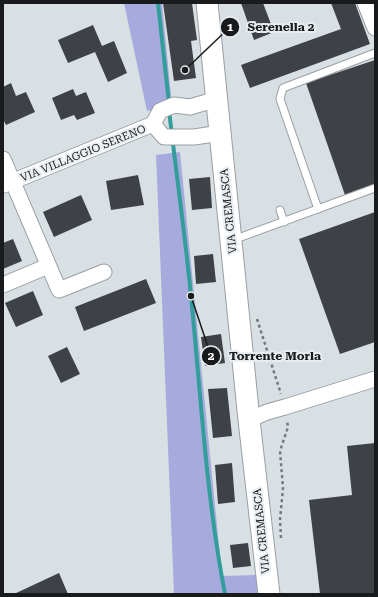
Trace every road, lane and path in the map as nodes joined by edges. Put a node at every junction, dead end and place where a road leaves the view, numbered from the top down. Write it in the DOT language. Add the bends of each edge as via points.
graph roads {
  1 [pos="207,3"];
  2 [pos="365,3"];
  3 [pos="375,28"];
  4 [pos="375,53"];
  5 [pos="217,99"];
  6 [pos="153,124"];
  7 [pos="221,133"];
  8 [pos="3,159"];
  9 [pos="8,183"];
  10 [pos="375,188"];
  11 [pos="318,209"];
  12 [pos="280,210"];
  13 [pos="284,222"];
  14 [pos="231,241"];
  15 [pos="48,266"];
  16 [pos="104,272"];
  17 [pos="3,284"];
  18 [pos="256,316"];
  19 [pos="375,378"];
  20 [pos="285,408"];
  21 [pos="249,420"];
  22 [pos="281,542"];
  23 [pos="268,594"];
  1 -- 5 [label="main road, VIA CREMASCA"];
  2 -- 3 [label="street"];
  4 -- 11 [label="lane" via="283,88 280,99"];
  5 -- 6 [label="street, VIA VILLAGGIO SERENO" via="190,107 167,108"];
  5 -- 7 [label="main road, VIA CREMASCA"];
  6 -- 7 [label="street, VIA VILLAGGIO SERENO" via="164,137 194,137"];
  6 -- 9 [label="street, VIA VILLAGGIO SERENO"];
  7 -- 14 [label="main road, VIA CREMASCA"];
  8 -- 9 [label="street, VIA VILLAGGIO SERENO"];
  9 -- 15 [label="street, VIA VILLAGGIO SERENO"];
  10 -- 11 [label="lane"];
  11 -- 13 [label="lane"];
  12 -- 13 [label="lane"];
  13 -- 14 [label="lane"];
  14 -- 21 [label="main road, VIA CREMASCA"];
  15 -- 16 [label="street, VIA VILLAGGIO SERENO" via="59,290"];
  15 -- 17 [label="street"];
  18 -- 20 [label="path"];
  19 -- 20 [label="street"];
  20 -- 21 [label="street"];
  20 -- 22 [label="path" via="288,427 280,451 283,488"];
  21 -- 23 [label="main road, VIA CREMASCA"];
}
